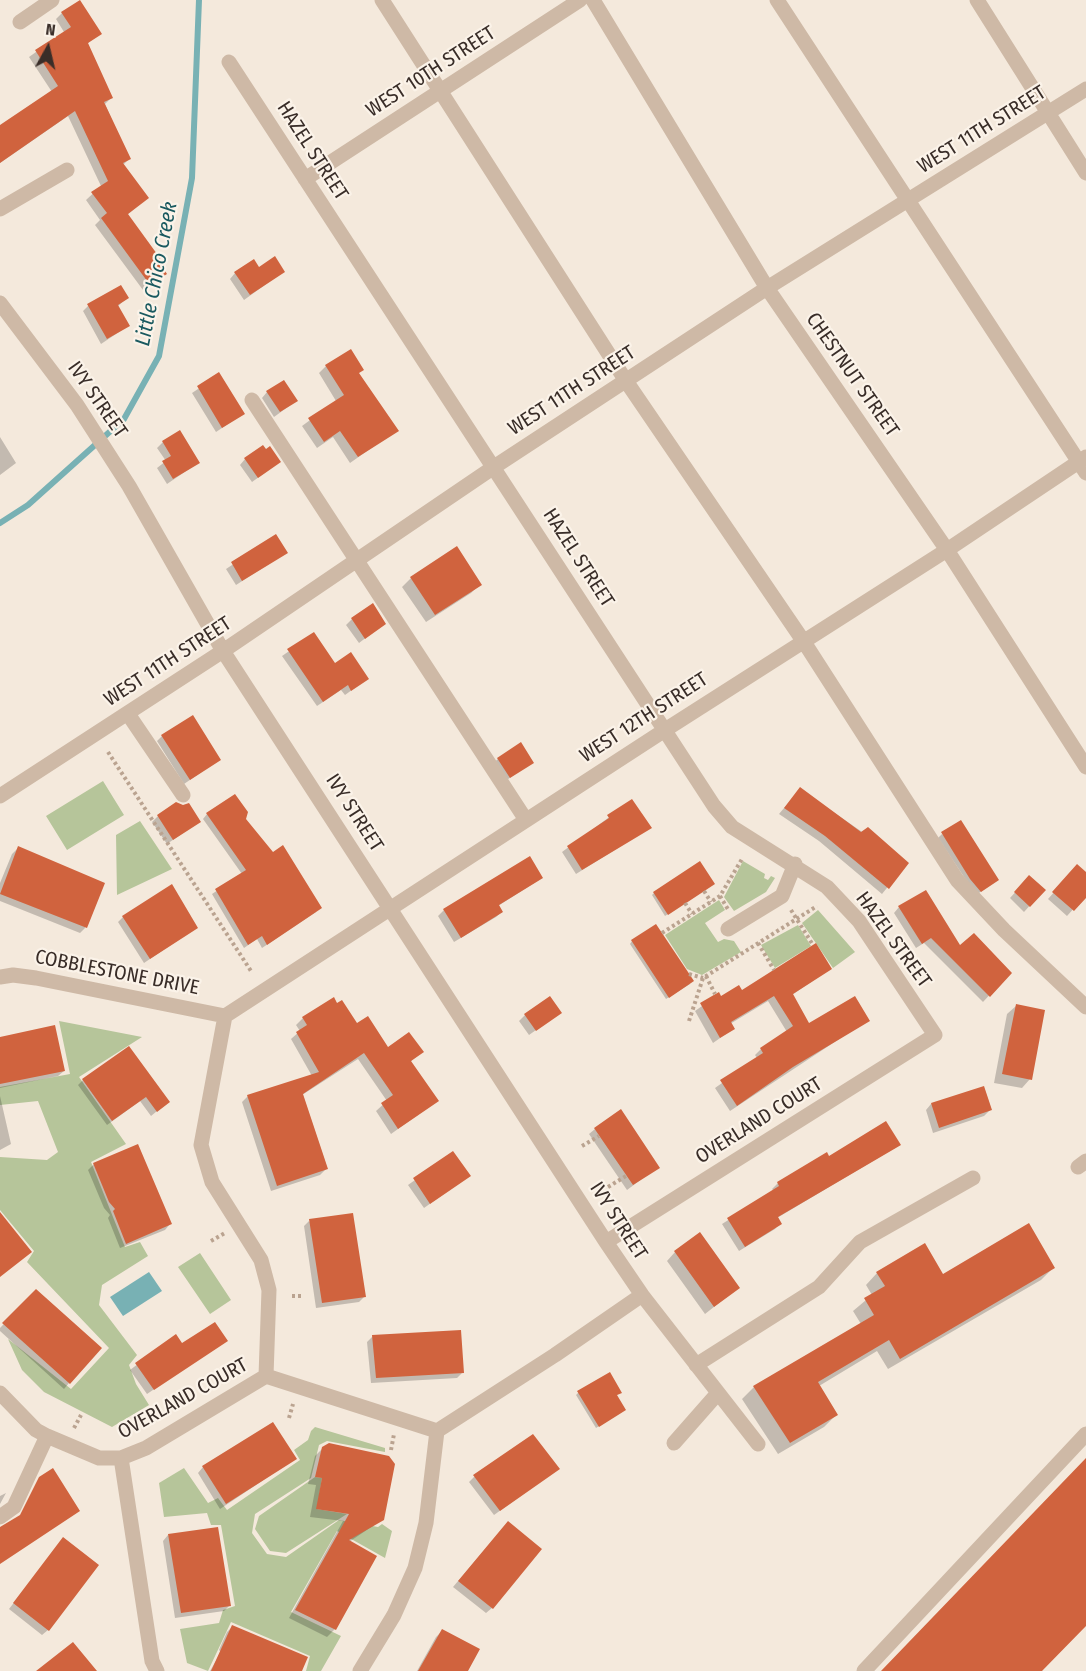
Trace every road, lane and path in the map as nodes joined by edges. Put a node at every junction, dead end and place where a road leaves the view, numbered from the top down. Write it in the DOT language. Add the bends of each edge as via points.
graph roads {
  1 [pos="51,0"];
  2 [pos="382,0"];
  3 [pos="580,0"];
  4 [pos="593,0"];
  5 [pos="777,0"];
  6 [pos="976,0"];
  7 [pos="20,21"];
  8 [pos="229,62"];
  9 [pos="1086,88"];
  10 [pos="440,91"];
  11 [pos="1048,113"];
  12 [pos="67,170"];
  13 [pos="1086,173"];
  14 [pos="305,179"];
  15 [pos="908,200"];
  16 [pos="0,209"];
  17 [pos="767,288"];
  18 [pos="0,303"];
  19 [pos="626,381"];
  20 [pos="252,400"];
  21 [pos="1084,464"];
  22 [pos="494,467"];
  23 [pos="947,550"];
  24 [pos="357,560"];
  25 [pos="804,642"];
  26 [pos="223,651"];
  27 [pos="128,714"];
  28 [pos="665,730"];
  29 [pos="108,752"];
  30 [pos="1086,767"];
  31 [pos="183,795"];
  32 [pos="0,796"];
  33 [pos="526,820"];
  34 [pos="742,859"];
  35 [pos="795,864"];
  36 [pos="704,891"];
  37 [pos="711,902"];
  38 [pos="685,903"];
  39 [pos="818,906"];
  40 [pos="390,907"];
  41 [pos="692,914"];
  42 [pos="796,919"];
  43 [pos="728,929"];
  44 [pos="662,933"];
  45 [pos="758,943"];
  46 [pos="813,945"];
  47 [pos="774,970"];
  48 [pos="251,971"];
  49 [pos="689,974"];
  50 [pos="0,977"];
  51 [pos="704,977"];
  52 [pos="715,994"];
  53 [pos="1086,1007"];
  54 [pos="225,1016"];
  55 [pos="689,1021"];
  56 [pos="935,1035"];
  57 [pos="599,1136"];
  58 [pos="582,1146"];
  59 [pos="626,1176"];
  60 [pos="972,1178"];
  61 [pos="608,1187"];
  62 [pos="225,1233"];
  63 [pos="211,1241"];
  64 [pos="606,1242"];
  65 [pos="642,1295"];
  66 [pos="292,1296"];
  67 [pos="302,1296"];
  68 [pos="696,1365"];
  69 [pos="266,1376"];
  70 [pos="183,1391"];
  71 [pos="0,1393"];
  72 [pos="718,1393"];
  73 [pos="192,1403"];
  74 [pos="293,1404"];
  75 [pos="81,1415"];
  76 [pos="289,1418"];
  77 [pos="74,1429"];
  78 [pos="437,1431"];
  79 [pos="394,1434"];
  80 [pos="1086,1434"];
  81 [pos="47,1436"];
  82 [pos="674,1443"];
  83 [pos="758,1444"];
  84 [pos="392,1450"];
  85 [pos="121,1458"];
  86 [pos="0,1517"];
  87 [pos="157,1671"];
  88 [pos="360,1671"];
  89 [pos="864,1671"];
  1 -- 7 [label="street"];
  2 -- 10 [label="street"];
  3 -- 10 [label="street, WEST 10TH STREET"];
  4 -- 17 [label="street, CHESTNUT STREET"];
  5 -- 15 [label="street"];
  6 -- 11 [label="street"];
  8 -- 14 [label="street, HAZEL STREET"];
  9 -- 11 [label="street, WEST 11TH STREET"];
  10 -- 14 [label="street, WEST 10TH STREET"];
  10 -- 19 [label="street"];
  11 -- 13 [label="street"];
  11 -- 15 [label="street, WEST 11TH STREET"];
  12 -- 16 [label="street"];
  14 -- 22 [label="street, HAZEL STREET"];
  15 -- 17 [label="street, WEST 11TH STREET"];
  15 -- 21 [label="street"];
  17 -- 19 [label="street, WEST 11TH STREET"];
  17 -- 23 [label="street, CHESTNUT STREET"];
  18 -- 26 [label="street, IVY STREET" via="77,405 127,482"];
  19 -- 22 [label="street, WEST 11TH STREET"];
  19 -- 25 [label="street"];
  20 -- 24 [label="street"];
  21 -- 23 [label="street, WEST 12TH STREET"];
  22 -- 24 [label="street, WEST 11TH STREET"];
  22 -- 28 [label="street, HAZEL STREET"];
  23 -- 25 [label="street, WEST 12TH STREET"];
  23 -- 30 [label="street, CHESTNUT STREET"];
  24 -- 26 [label="street, WEST 11TH STREET"];
  24 -- 33 [label="street"];
  25 -- 28 [label="street, WEST 12TH STREET"];
  25 -- 53 [label="street" via="957,880"];
  26 -- 27 [label="street, WEST 11TH STREET"];
  26 -- 40 [label="street, IVY STREET"];
  27 -- 31 [label="street"];
  27 -- 32 [label="street, WEST 11TH STREET"];
  28 -- 33 [label="street, WEST 12TH STREET"];
  28 -- 35 [label="street, HAZEL STREET" via="732,827"];
  29 -- 48 [label="path"];
  33 -- 40 [label="street, WEST 12TH STREET"];
  34 -- 37 [label="path" via="720,897"];
  35 -- 43 [label="street" via="782,896"];
  35 -- 56 [label="street, HAZEL STREET" via="827,887 859,921"];
  36 -- 37 [label="path"];
  37 -- 41 [label="path"];
  38 -- 41 [label="path"];
  39 -- 42 [label="path"];
  40 -- 54 [label="street, WEST 12TH STREET"];
  40 -- 64 [label="street, IVY STREET"];
  41 -- 44 [label="path"];
  42 -- 45 [label="path"];
  42 -- 46 [label="path"];
  45 -- 47 [label="path"];
  45 -- 51 [label="path"];
  49 -- 51 [label="path"];
  50 -- 54 [label="street, COBBLESTONE DRIVE" via="36,978"];
  51 -- 52 [label="path"];
  51 -- 55 [label="path"];
  54 -- 69 [label="street" via="201,1145 212,1182 261,1260 268,1290"];
  56 -- 64 [label="street, OVERLAND COURT"];
  57 -- 58 [label="path"];
  59 -- 61 [label="path"];
  60 -- 68 [label="street" via="860,1242 819,1287"];
  62 -- 63 [label="path"];
  64 -- 65 [label="street, IVY STREET"];
  65 -- 68 [label="street, IVY STREET"];
  65 -- 78 [label="street"];
  66 -- 67 [label="path"];
  68 -- 72 [label="street, IVY STREET"];
  69 -- 78 [label="street, OVERLAND COURT"];
  69 -- 85 [label="street, OVERLAND COURT" via="156,1442"];
  70 -- 73 [label="path"];
  71 -- 81 [label="street"];
  72 -- 82 [label="street"];
  72 -- 83 [label="street, IVY STREET"];
  74 -- 76 [label="path"];
  75 -- 77 [label="path"];
  78 -- 88 [label="street" via="426,1523 415,1568 394,1616"];
  79 -- 84 [label="path"];
  80 -- 89 [label="street"];
  81 -- 85 [label="street" via="99,1458"];
  81 -- 86 [label="street" via="14,1507"];
  85 -- 87 [label="street, OVERLAND COURT" via="152,1660"];
}
